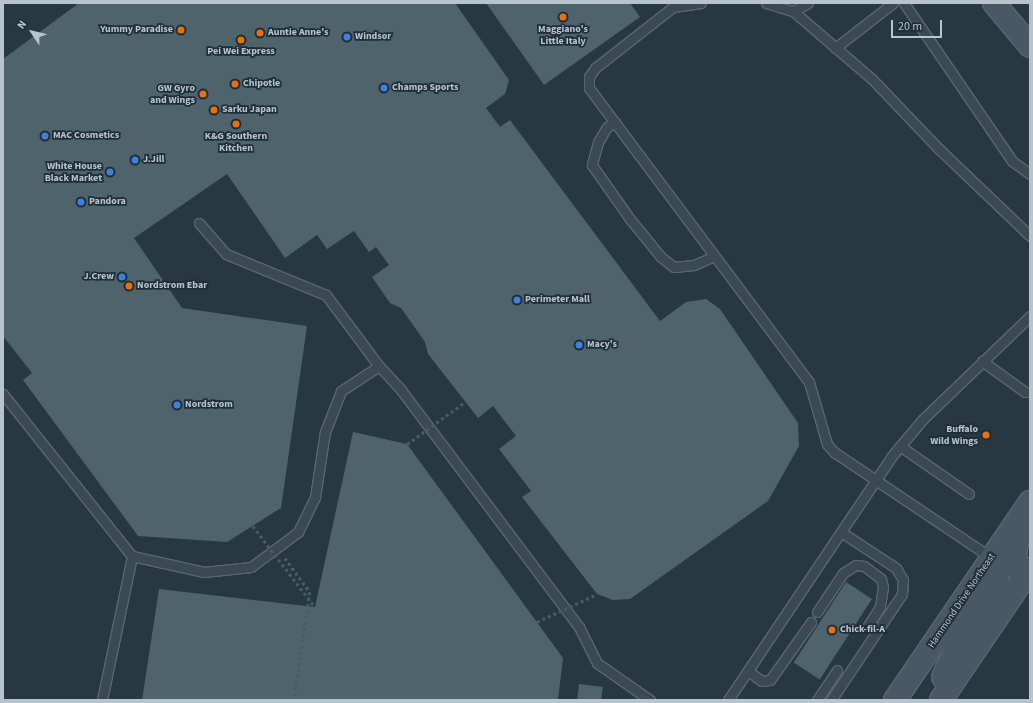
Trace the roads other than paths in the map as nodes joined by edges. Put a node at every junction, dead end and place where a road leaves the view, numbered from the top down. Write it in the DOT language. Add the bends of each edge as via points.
graph roads {
  1 [pos="701,3"];
  2 [pos="766,3"];
  3 [pos="799,3"];
  4 [pos="808,3"];
  5 [pos="893,3"];
  6 [pos="904,3"];
  7 [pos="994,3"];
  8 [pos="673,5"];
  9 [pos="793,11"];
  10 [pos="1030,46"];
  11 [pos="835,48"];
  12 [pos="615,122"];
  13 [pos="1030,174"];
  14 [pos="199,223"];
  15 [pos="1030,236"];
  16 [pos="714,256"];
  17 [pos="1030,316"];
  18 [pos="982,362"];
  19 [pos="379,366"];
  20 [pos="1030,392"];
  21 [pos="3,394"];
  22 [pos="900,446"];
  23 [pos="875,482"];
  24 [pos="969,494"];
  25 [pos="1030,502"];
  26 [pos="1030,520"];
  27 [pos="841,532"];
  28 [pos="132,556"];
  29 [pos="992,558"];
  30 [pos="1028,577"];
  31 [pos="817,612"];
  32 [pos="811,622"];
  33 [pos="867,627"];
  34 [pos="837,670"];
  35 [pos="748,671"];
  36 [pos="732,699"];
  37 [pos="102,700"];
  38 [pos="650,700"];
  39 [pos="817,700"];
  40 [pos="831,700"];
  41 [pos="895,700"];
  42 [pos="940,700"];
  1 -- 8 [label="lane"];
  2 -- 9 [label="lane"];
  3 -- 9 [label="lane"];
  4 -- 9 [label="lane"];
  5 -- 11 [label="lane"];
  6 -- 13 [label="lane" via="1012,161"];
  7 -- 10 [label="main road"];
  8 -- 12 [label="lane" via="595,68 589,77 589,88"];
  9 -- 11 [label="lane"];
  11 -- 15 [label="lane" via="872,79 939,149"];
  12 -- 16 [label="lane"];
  12 -- 16 [label="lane" via="607,127 598,142 592,165 630,219 661,256 674,267 694,265"];
  14 -- 19 [label="lane" via="226,254 326,295"];
  16 -- 23 [label="lane" via="809,382 827,444"];
  17 -- 18 [label="lane"];
  18 -- 20 [label="lane" via="1025,392"];
  18 -- 22 [label="lane" via="923,419"];
  19 -- 28 [label="lane" via="341,391 325,432 315,497 298,532 250,567 204,572"];
  19 -- 38 [label="lane" via="401,390 579,627 597,663"];
  21 -- 28 [label="lane"];
  22 -- 23 [label="lane"];
  22 -- 24 [label="lane"];
  23 -- 27 [label="lane"];
  23 -- 29 [label="lane"];
  25 -- 29 [label="main road, Hammond Drive Northeast"];
  26 -- 30 [label="main road" via="1017,542 1015,555 1017,567"];
  27 -- 35 [label="lane"];
  27 -- 40 [label="lane" via="896,568 903,580 902,594"];
  28 -- 37 [label="lane"];
  29 -- 41 [label="main road, Hammond Drive Northeast"];
  29 -- 42 [label="main road" via="998,572 996,586 958,645 942,680"];
  30 -- 42 [label="main road"];
  31 -- 33 [label="lane" via="843,573 856,565 864,566 881,579 883,592 880,607"];
  32 -- 35 [label="lane" via="770,680 762,681"];
  34 -- 39 [label="lane"];
  35 -- 36 [label="lane"];
}
